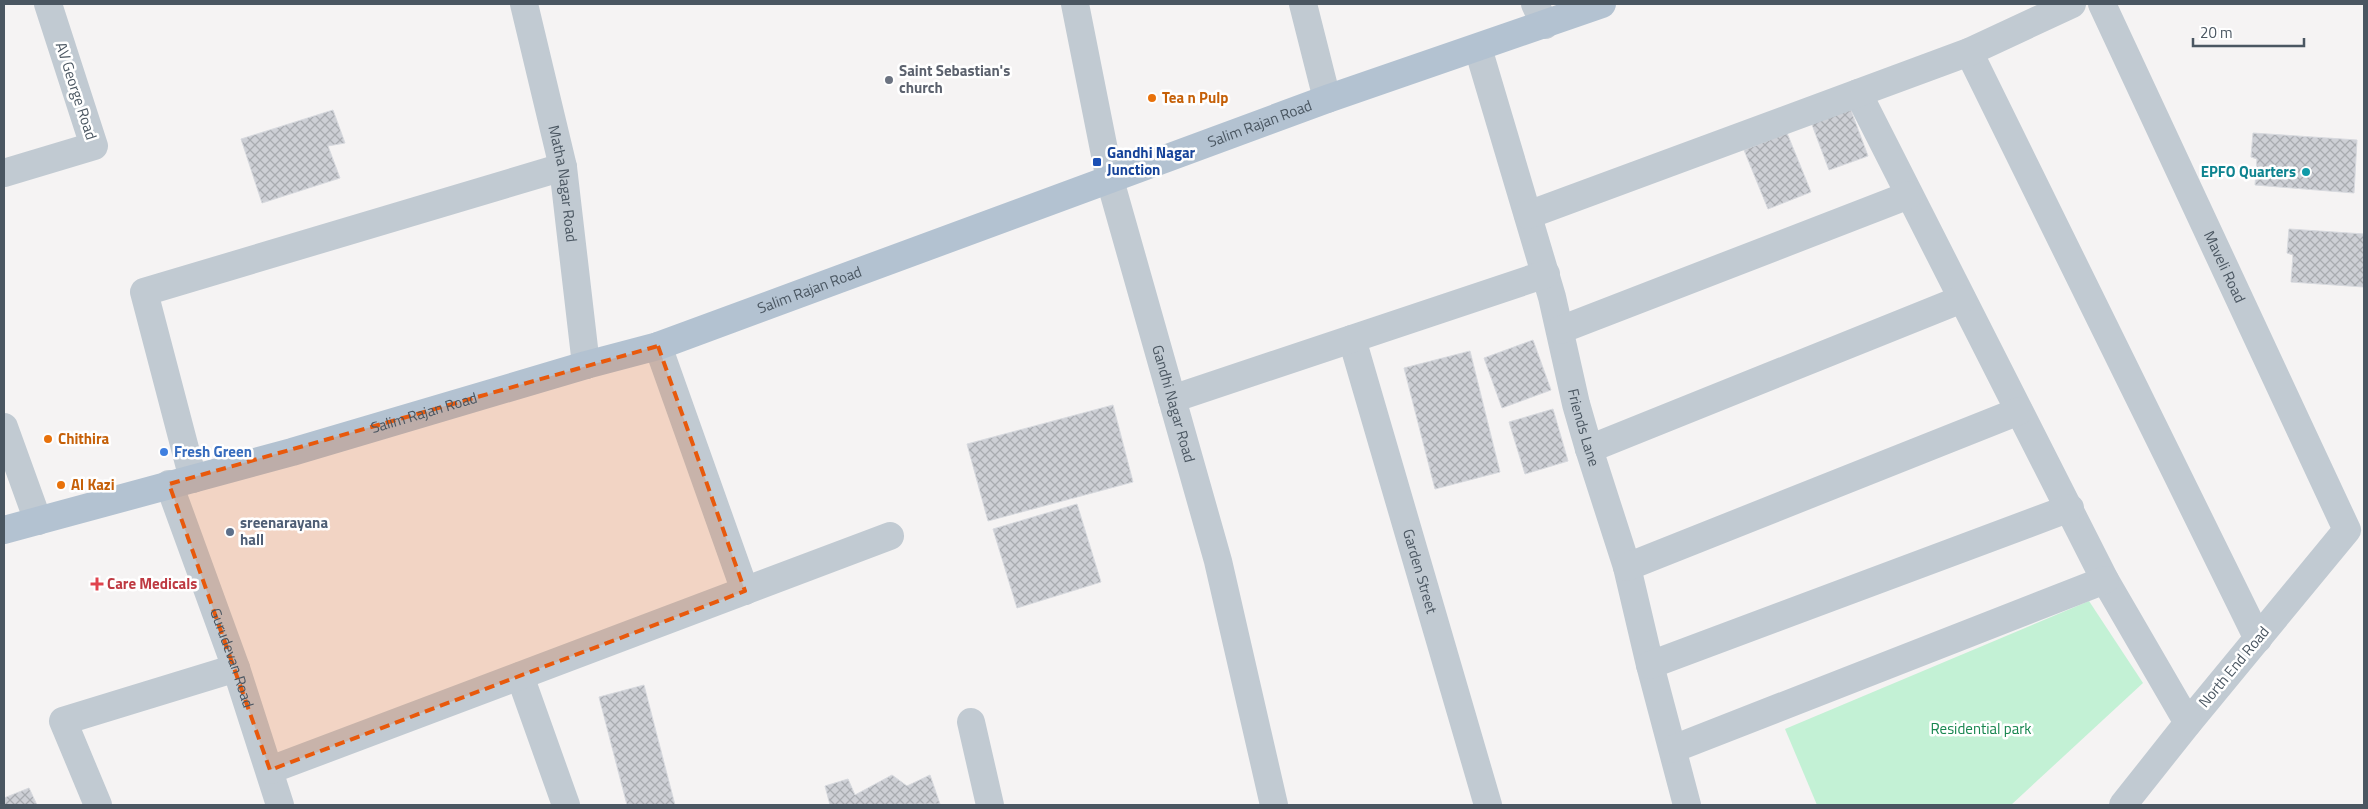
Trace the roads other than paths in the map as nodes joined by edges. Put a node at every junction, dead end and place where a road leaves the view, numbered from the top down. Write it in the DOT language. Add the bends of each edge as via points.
graph roads {
  1 [pos="48,4"];
  2 [pos="524,4"];
  3 [pos="1075,4"];
  4 [pos="1303,4"];
  5 [pos="1602,4"];
  6 [pos="2072,4"];
  7 [pos="2102,4"];
  8 [pos="1540,14"];
  9 [pos="1478,48"];
  10 [pos="1968,52"];
  11 [pos="1858,93"];
  12 [pos="1327,100"];
  13 [pos="563,167"];
  14 [pos="4,173"];
  15 [pos="1110,180"];
  16 [pos="1909,196"];
  17 [pos="1528,215"];
  18 [pos="1546,274"];
  19 [pos="1962,300"];
  20 [pos="1560,330"];
  21 [pos="1352,339"];
  22 [pos="658,346"];
  23 [pos="586,365"];
  24 [pos="1172,399"];
  25 [pos="2019,411"];
  26 [pos="4,427"];
  27 [pos="1589,449"];
  28 [pos="181,481"];
  29 [pos="2070,508"];
  30 [pos="38,521"];
  31 [pos="4,530"];
  32 [pos="2347,530"];
  33 [pos="890,536"];
  34 [pos="1627,567"];
  35 [pos="2105,580"];
  36 [pos="746,591"];
  37 [pos="2258,639"];
  38 [pos="1650,665"];
  39 [pos="236,668"];
  40 [pos="520,676"];
  41 [pos="971,722"];
  42 [pos="2188,723"];
  43 [pos="1673,749"];
  44 [pos="270,770"];
  45 [pos="98,805"];
  46 [pos="280,805"];
  47 [pos="566,805"];
  48 [pos="990,805"];
  49 [pos="1274,805"];
  50 [pos="1488,805"];
  51 [pos="1687,805"];
  52 [pos="2123,805"];
  1 -- 14 [label="street, AV George Road" via="94,146"];
  2 -- 13 [label="street, Matha Nagar Road"];
  3 -- 15 [label="street, Gandhi Nagar Road"];
  4 -- 12 [label="street"];
  5 -- 8 [label="main road, Salim Rajan Road"];
  6 -- 10 [label="street"];
  7 -- 32 [label="street, Maveli Road"];
  8 -- 9 [label="main road, Salim Rajan Road"];
  9 -- 12 [label="main road, Salim Rajan Road"];
  9 -- 17 [label="street, Friends Lane"];
  10 -- 11 [label="street"];
  10 -- 37 [label="street"];
  11 -- 16 [label="street"];
  11 -- 17 [label="street"];
  12 -- 15 [label="main road, Salim Rajan Road"];
  13 -- 23 [label="street, Matha Nagar Road"];
  13 -- 28 [label="street, Gurudevan Road" via="144,292"];
  15 -- 22 [label="main road, Salim Rajan Road"];
  15 -- 24 [label="street, Gandhi Nagar Road"];
  16 -- 19 [label="street"];
  16 -- 20 [label="street"];
  17 -- 18 [label="street, Friends Lane"];
  18 -- 20 [label="street, Friends Lane"];
  18 -- 21 [label="street"];
  19 -- 25 [label="street"];
  19 -- 27 [label="street"];
  20 -- 27 [label="street, Friends Lane"];
  21 -- 24 [label="street"];
  21 -- 50 [label="street, Garden Street"];
  22 -- 23 [label="main road, Salim Rajan Road"];
  22 -- 36 [label="street"];
  23 -- 28 [label="main road, Salim Rajan Road" via="292,452"];
  24 -- 49 [label="street, Gandhi Nagar Road" via="1218,561"];
  25 -- 29 [label="street"];
  25 -- 34 [label="street"];
  26 -- 30 [label="street"];
  27 -- 34 [label="street, Friends Lane"];
  28 -- 30 [label="main road, Salim Rajan Road"];
  28 -- 39 [label="street, Gurudevan Road"];
  29 -- 35 [label="street"];
  29 -- 38 [label="street"];
  30 -- 31 [label="main road, Salim Rajan Road"];
  32 -- 37 [label="street, North End Road"];
  33 -- 36 [label="street"];
  34 -- 38 [label="street, Friends Lane"];
  35 -- 42 [label="street"];
  35 -- 43 [label="street"];
  36 -- 40 [label="street"];
  37 -- 42 [label="street, North End Road"];
  38 -- 43 [label="street, Friends Lane"];
  39 -- 44 [label="street, Gurudevan Road"];
  39 -- 45 [label="street" via="63,721"];
  40 -- 44 [label="street"];
  40 -- 47 [label="street"];
  41 -- 48 [label="street"];
  42 -- 52 [label="street, North End Road"];
  43 -- 51 [label="street, Friends Lane"];
  44 -- 46 [label="street, Gurudevan Road"];
}
